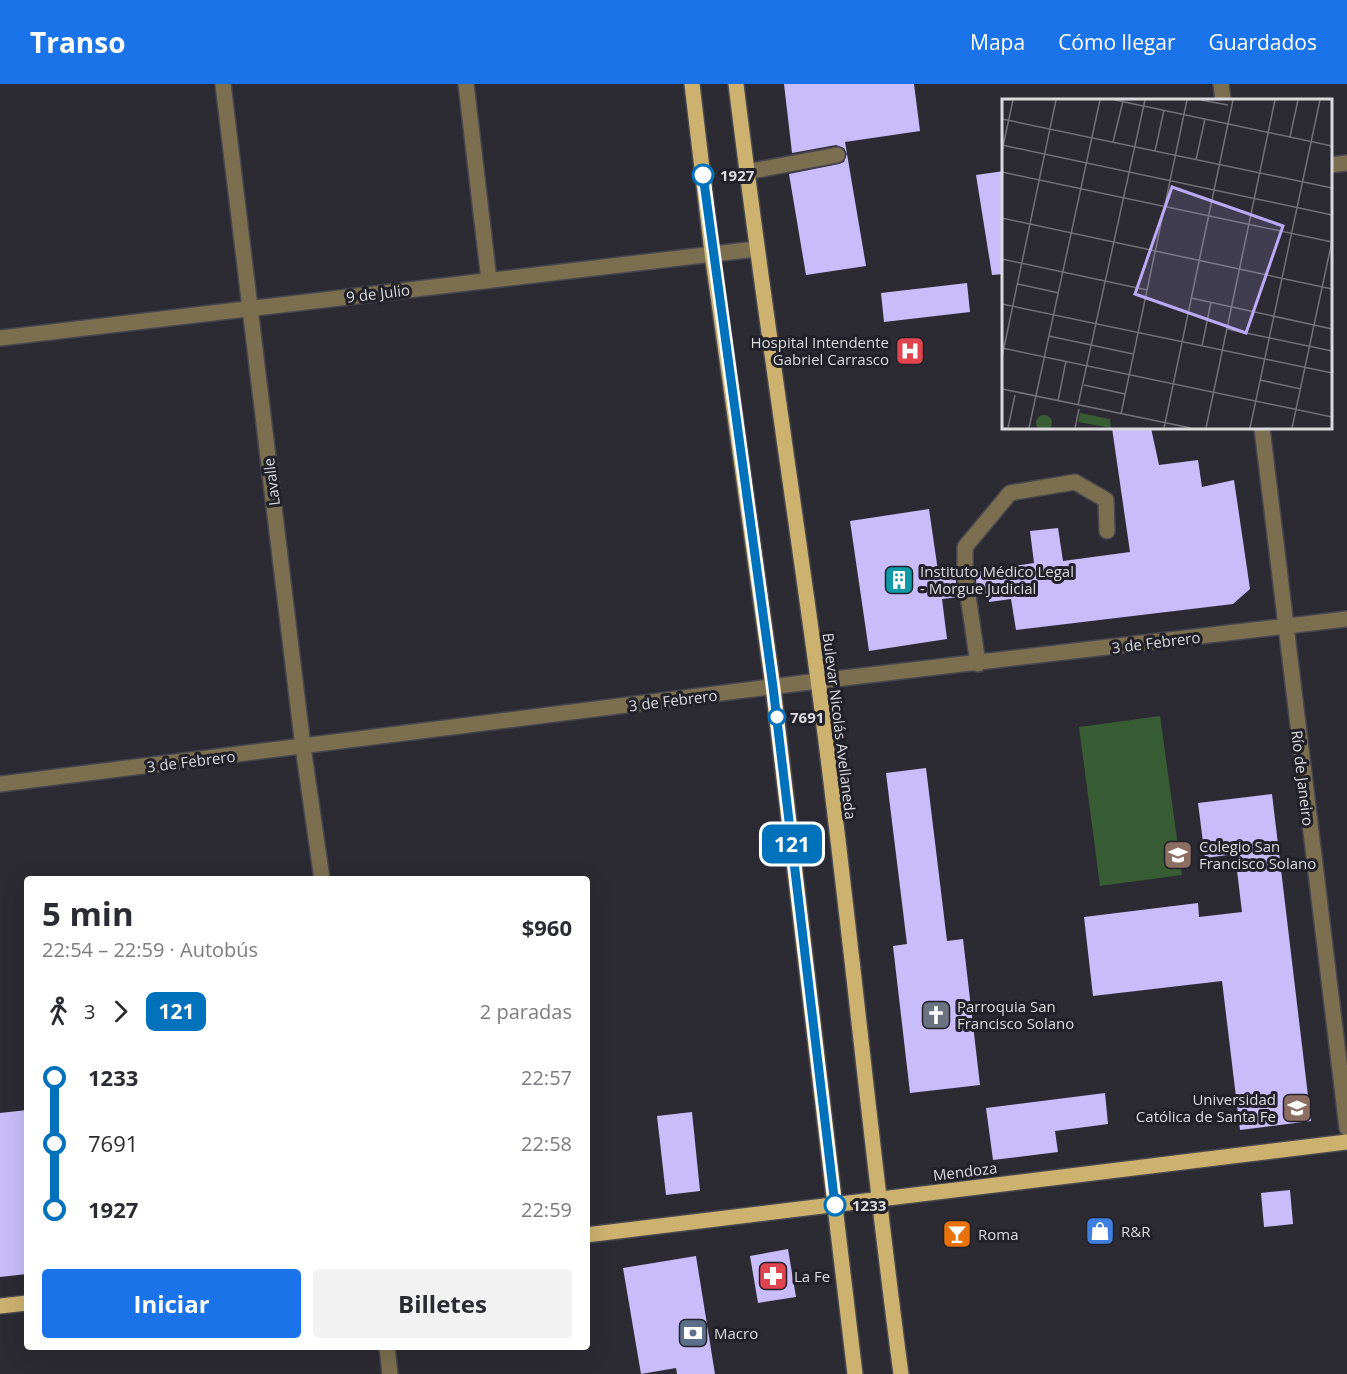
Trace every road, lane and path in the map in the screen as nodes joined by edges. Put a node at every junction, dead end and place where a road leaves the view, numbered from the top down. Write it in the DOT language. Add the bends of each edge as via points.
graph roads {
  1 [pos="223,84"];
  2 [pos="466,84"];
  3 [pos="692,84"];
  4 [pos="736,84"];
  5 [pos="1221,84"];
  6 [pos="1223,99"];
  7 [pos="837,155"];
  8 [pos="1347,163"];
  9 [pos="1332,165"];
  10 [pos="747,172"];
  11 [pos="756,249"];
  12 [pos="712,253"];
  13 [pos="489,280"];
  14 [pos="250,308"];
  15 [pos="0,338"];
  16 [pos="1262,429"];
  17 [pos="1107,531"];
  18 [pos="1347,619"];
  19 [pos="1285,627"];
  20 [pos="978,664"];
  21 [pos="818,681"];
  22 [pos="773,687"];
  23 [pos="303,747"];
  24 [pos="0,784"];
  25 [pos="322,876"];
  26 [pos="1347,1128"];
  27 [pos="1347,1142"];
  28 [pos="878,1199"];
  29 [pos="835,1205"];
  30 [pos="590,1235"];
  31 [pos="24,1303"];
  32 [pos="0,1306"];
  33 [pos="387,1350"];
  34 [pos="390,1374"];
  35 [pos="855,1374"];
  36 [pos="901,1374"];
  1 -- 14 [label="street, Lavalle"];
  2 -- 13 [label="street"];
  3 -- 12 [label="main road"];
  4 -- 10 [label="main road, Bulevar Nicolás Avellaneda"];
  5 -- 6 [label="street"];
  7 -- 10 [label="street"];
  8 -- 9 [label="street"];
  10 -- 11 [label="main road, Bulevar Nicolás Avellaneda"];
  11 -- 12 [label="street, 9 de Julio"];
  11 -- 21 [label="main road, Bulevar Nicolás Avellaneda"];
  12 -- 13 [label="street, 9 de Julio"];
  12 -- 22 [label="main road"];
  13 -- 14 [label="street, 9 de Julio"];
  14 -- 15 [label="street, 9 de Julio"];
  14 -- 23 [label="street, Lavalle"];
  16 -- 19 [label="street, Río de Janeiro"];
  17 -- 20 [label="street" via="1107,500 1075,482 1010,493 964,547"];
  18 -- 19 [label="street, 3 de Febrero"];
  19 -- 20 [label="street, 3 de Febrero"];
  19 -- 26 [label="street, Río de Janeiro"];
  20 -- 21 [label="street, 3 de Febrero"];
  21 -- 22 [label="street, 3 de Febrero"];
  21 -- 28 [label="main road, Bulevar Nicolás Avellaneda"];
  22 -- 23 [label="street, 3 de Febrero"];
  22 -- 29 [label="main road"];
  23 -- 24 [label="street, 3 de Febrero"];
  23 -- 25 [label="street, Lavalle"];
  27 -- 28 [label="main road, Mendoza"];
  28 -- 29 [label="main road, Mendoza"];
  28 -- 36 [label="main road, Bulevar Nicolás Avellaneda"];
  29 -- 30 [label="main road, Mendoza"];
  29 -- 35 [label="main road"];
  31 -- 32 [label="main road"];
  33 -- 34 [label="street"];
}
